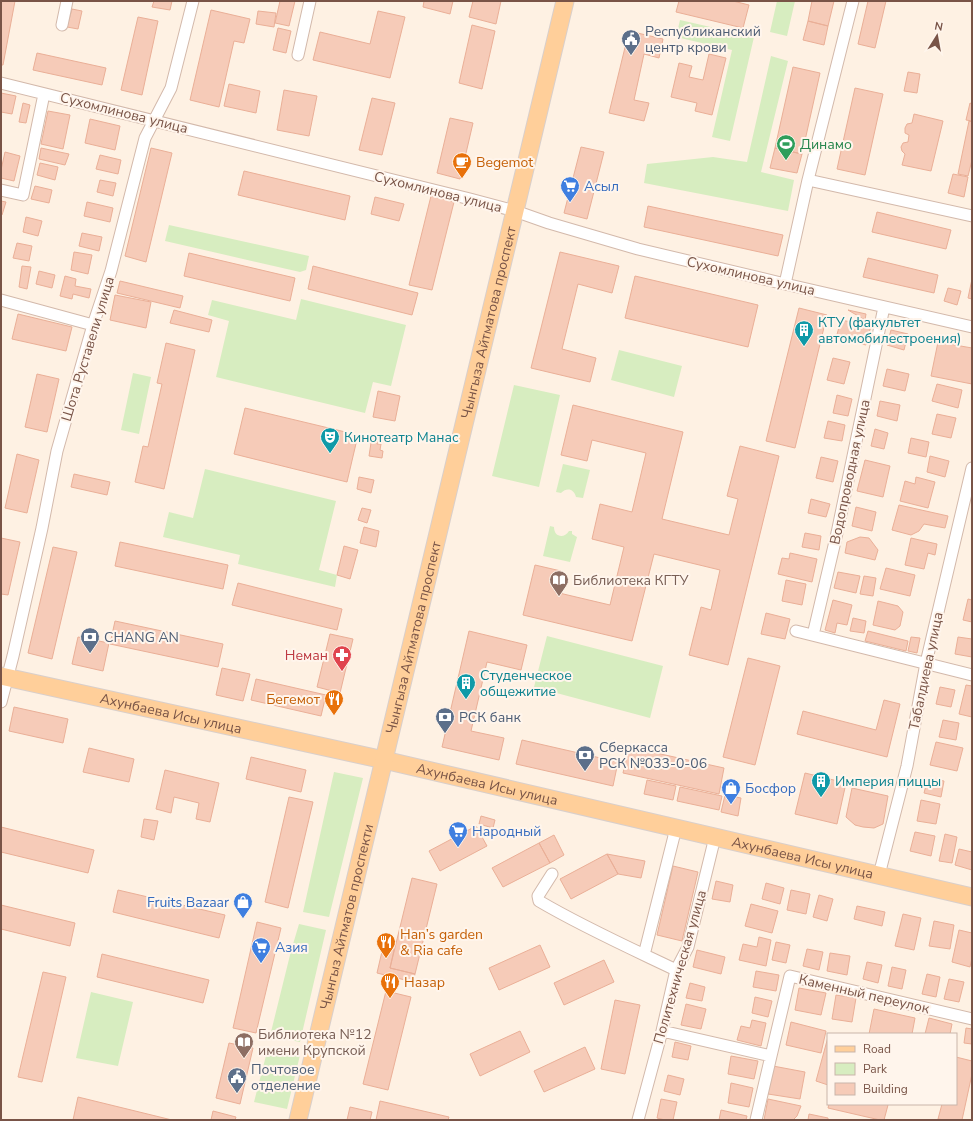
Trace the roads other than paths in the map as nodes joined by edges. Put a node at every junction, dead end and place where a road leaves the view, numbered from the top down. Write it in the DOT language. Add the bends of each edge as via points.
graph roads {
  1 [pos="67,1"];
  2 [pos="193,1"];
  3 [pos="310,1"];
  4 [pos="565,1"];
  5 [pos="853,1"];
  6 [pos="62,25"];
  7 [pos="298,55"];
  8 [pos="1,83"];
  9 [pos="44,94"];
  10 [pos="154,121"];
  11 [pos="808,180"];
  12 [pos="1,190"];
  13 [pos="515,211"];
  14 [pos="972,216"];
  15 [pos="785,284"];
  16 [pos="1,300"];
  17 [pos="884,307"];
  18 [pos="93,325"];
  19 [pos="972,327"];
  20 [pos="972,468"];
  21 [pos="796,631"];
  22 [pos="813,635"];
  23 [pos="926,663"];
  24 [pos="972,675"];
  25 [pos="4,676"];
  26 [pos="1,702"];
  27 [pos="384,760"];
  28 [pos="676,828"];
  29 [pos="715,837"];
  30 [pos="552,874"];
  31 [pos="879,875"];
  32 [pos="972,896"];
  33 [pos="644,955"];
  34 [pos="676,970"];
  35 [pos="972,1019"];
  36 [pos="662,1031"];
  37 [pos="771,1056"];
  38 [pos="298,1120"];
  39 [pos="638,1120"];
  40 [pos="756,1120"];
  1 -- 6 [label="street"];
  2 -- 10 [label="street, Шота Руставели улица" via="171,88"];
  3 -- 7 [label="street"];
  4 -- 13 [label="main road, Чынгыза Айтматова проспект"];
  5 -- 11 [label="street"];
  8 -- 9 [label="street, Сухомлинова улица"];
  9 -- 10 [label="street, Сухомлинова улица"];
  9 -- 12 [label="street, Сухомлинова улица" via="24,195"];
  10 -- 13 [label="street, Сухомлинова улица"];
  10 -- 18 [label="street, Шота Руставели улица" via="145,138 111,270"];
  11 -- 14 [label="street"];
  11 -- 15 [label="street"];
  13 -- 15 [label="street, Сухомлинова улица" via="638,248"];
  13 -- 27 [label="main road, Чынгыза Айтматова проспект"];
  15 -- 17 [label="street, Сухомлинова улица"];
  16 -- 18 [label="street"];
  17 -- 19 [label="street, Сухомлинова улица"];
  17 -- 22 [label="street, Водопроводная улица"];
  18 -- 25 [label="street, Шота Руставели улица" via="57,451 42,528"];
  20 -- 23 [label="street, Табалдиева улица"];
  21 -- 22 [label="street"];
  22 -- 23 [label="street"];
  23 -- 24 [label="street"];
  23 -- 31 [label="street, Табалдиева улица" via="907,766"];
  25 -- 26 [label="street, Шота Руставели улица"];
  25 -- 27 [label="main road, Ахунбаева Исы улица"];
  27 -- 28 [label="main road, Ахунбаева Исы улица"];
  27 -- 38 [label="main road, Чынгыз Айтматов проспекти"];
  28 -- 29 [label="main road, Ахунбаева Исы улица"];
  28 -- 33 [label="street"];
  29 -- 31 [label="main road, Ахунбаева Исы улица"];
  29 -- 34 [label="street, Политехническая улица" via="688,947"];
  30 -- 33 [label="street" via="538,896 539,900 597,933"];
  31 -- 32 [label="main road, Ахунбаева Исы улица"];
  33 -- 34 [label="street"];
  34 -- 36 [label="street, Политехническая улица"];
  35 -- 37 [label="street, Каменный переулок" via="790,976"];
  36 -- 37 [label="street"];
  36 -- 39 [label="street, Политехническая улица"];
  37 -- 40 [label="street"];
}
